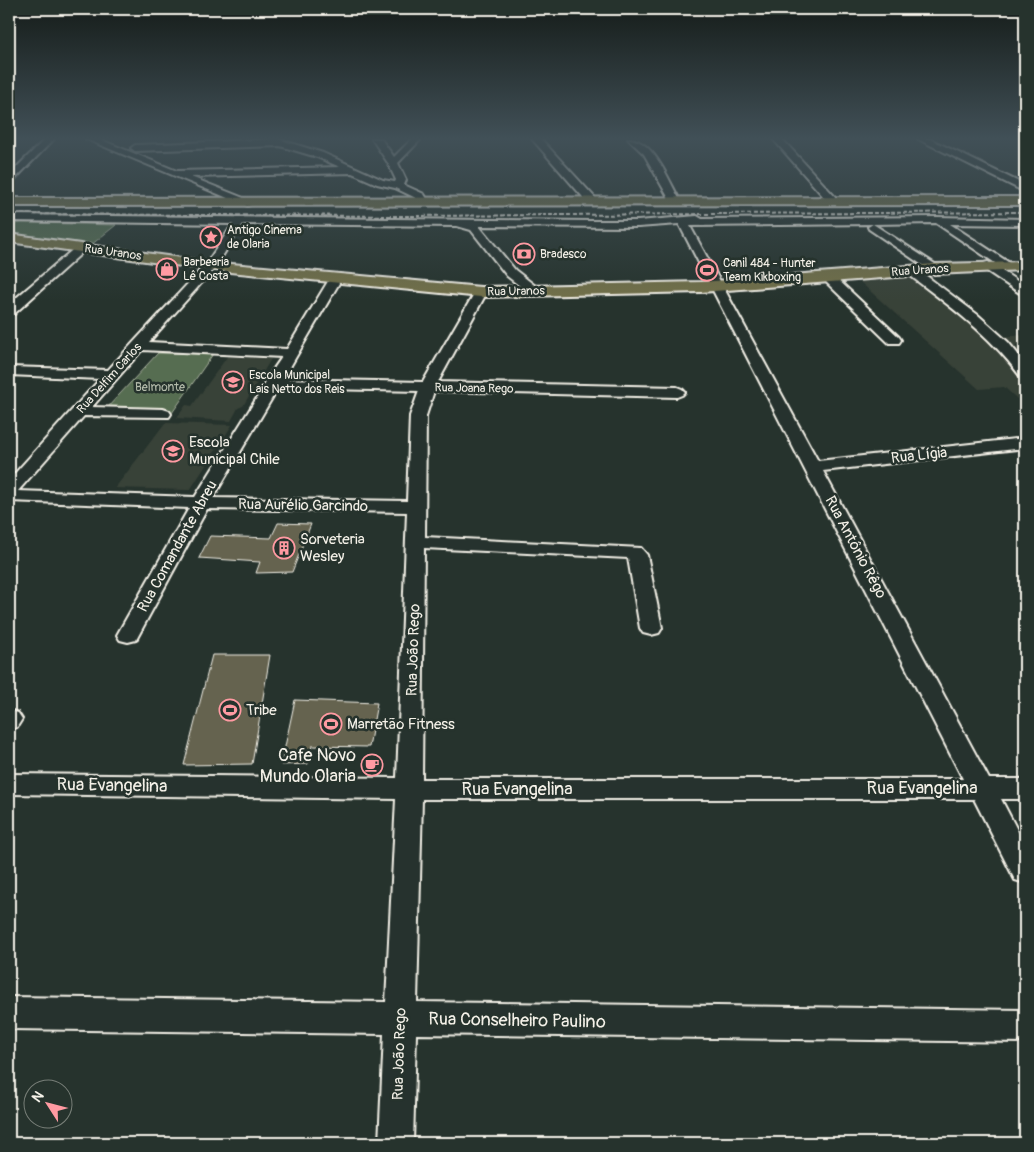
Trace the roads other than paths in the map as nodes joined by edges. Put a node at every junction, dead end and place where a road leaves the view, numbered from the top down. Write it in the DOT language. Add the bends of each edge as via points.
graph roads {
  1 [pos="222,193"];
  2 [pos="410,193"];
  3 [pos="585,193"];
  4 [pos="671,193"];
  5 [pos="826,193"];
  6 [pos="422,199"];
  7 [pos="1025,201"];
  8 [pos="9,202"];
  9 [pos="593,202"];
  10 [pos="676,202"];
  11 [pos="834,202"];
  12 [pos="247,203"];
  13 [pos="9,218"];
  14 [pos="938,220"];
  15 [pos="1025,221"];
  16 [pos="239,222"];
  17 [pos="9,223"];
  18 [pos="873,227"];
  19 [pos="9,238"];
  20 [pos="81,248"];
  21 [pos="1004,265"];
  22 [pos="210,266"];
  23 [pos="988,266"];
  24 [pos="1025,266"];
  25 [pos="934,269"];
  26 [pos="912,271"];
  27 [pos="511,273"];
  28 [pos="336,278"];
  29 [pos="829,278"];
  30 [pos="717,286"];
  31 [pos="534,291"];
  32 [pos="1025,291"];
  33 [pos="487,292"];
  34 [pos="9,312"];
  35 [pos="894,340"];
  36 [pos="138,346"];
  37 [pos="290,353"];
  38 [pos="9,371"];
  39 [pos="1025,373"];
  40 [pos="112,375"];
  41 [pos="272,383"];
  42 [pos="428,387"];
  43 [pos="676,392"];
  44 [pos="80,411"];
  45 [pos="163,414"];
  46 [pos="1022,447"];
  47 [pos="814,467"];
  48 [pos="9,490"];
  49 [pos="9,496"];
  50 [pos="200,503"];
  51 [pos="418,507"];
  52 [pos="416,542"];
  53 [pos="651,628"];
  54 [pos="128,635"];
  55 [pos="9,784"];
  56 [pos="983,788"];
  57 [pos="409,789"];
  58 [pos="1025,789"];
  59 [pos="1025,871"];
  60 [pos="9,1013"];
  61 [pos="400,1019"];
  62 [pos="1025,1026"];
  63 [pos="396,1143"];
  1 -- 12 [label="street"];
  2 -- 6 [label="street"];
  3 -- 9 [label="street"];
  4 -- 10 [label="street"];
  5 -- 11 [label="street"];
  6 -- 9 [label="main road"];
  6 -- 12 [label="main road"];
  7 -- 11 [label="main road"];
  8 -- 12 [label="main road"];
  9 -- 10 [label="main road"];
  10 -- 11 [label="main road"];
  13 -- 15 [label="street" via="517,224 638,224 712,218 932,217"];
  14 -- 15 [label="street"];
  14 -- 21 [label="street"];
  14 -- 30 [label="street, Rua Antônio Rêgo" via="684,224"];
  16 -- 17 [label="street"];
  16 -- 22 [label="street, Rua Delfim Carlos"];
  16 -- 27 [label="street" via="468,225 475,228"];
  18 -- 25 [label="street"];
  19 -- 20 [label="main road, Rua Uranos"];
  20 -- 22 [label="main road, Rua Uranos"];
  20 -- 34 [label="street"];
  21 -- 23 [label="main road, Rua Uranos"];
  21 -- 24 [label="main road, Rua Uranos"];
  22 -- 28 [label="main road, Rua Uranos"];
  22 -- 36 [label="street, Rua Delfim Carlos"];
  23 -- 25 [label="main road, Rua Uranos"];
  23 -- 32 [label="street"];
  25 -- 26 [label="main road, Rua Uranos"];
  26 -- 29 [label="main road, Rua Uranos"];
  26 -- 39 [label="street" via="978,323 1012,354"];
  27 -- 31 [label="street"];
  27 -- 33 [label="street, Rua João Rego"];
  28 -- 33 [label="main road, Rua Uranos"];
  28 -- 37 [label="street, Rua Comandante Abreu"];
  29 -- 30 [label="main road, Rua Uranos"];
  29 -- 35 [label="street"];
  30 -- 31 [label="main road, Rua Uranos"];
  30 -- 47 [label="street, Rua Antônio Rêgo"];
  31 -- 33 [label="main road, Rua Uranos"];
  33 -- 42 [label="street, Rua João Rego"];
  36 -- 37 [label="street"];
  36 -- 40 [label="street, Rua Delfim Carlos"];
  37 -- 41 [label="street, Rua Comandante Abreu"];
  38 -- 40 [label="street"];
  40 -- 44 [label="street, Rua Delfim Carlos"];
  41 -- 42 [label="street, Rua Joana Rego"];
  41 -- 50 [label="street, Rua Comandante Abreu"];
  42 -- 43 [label="street, Rua Joana Rego"];
  42 -- 51 [label="street, Rua João Rego" via="418,416"];
  44 -- 45 [label="street"];
  44 -- 48 [label="street, Rua Delfim Carlos"];
  46 -- 47 [label="street, Rua Lígia"];
  47 -- 56 [label="street, Rua Antônio Rêgo"];
  49 -- 50 [label="street, Rua Aurélio Garcindo"];
  50 -- 51 [label="street, Rua Aurélio Garcindo"];
  50 -- 54 [label="street, Rua Comandante Abreu"];
  51 -- 52 [label="street, Rua João Rego"];
  52 -- 53 [label="street" via="634,552"];
  52 -- 57 [label="street, Rua João Rego"];
  55 -- 57 [label="street, Rua Evangelina"];
  56 -- 57 [label="street, Rua Evangelina"];
  56 -- 58 [label="street, Rua Evangelina"];
  56 -- 59 [label="street, Rua Antônio Rêgo"];
  57 -- 61 [label="street, Rua João Rego"];
  60 -- 61 [label="street, Rua Conselheiro Paulino"];
  61 -- 62 [label="street, Rua Conselheiro Paulino"];
  61 -- 63 [label="street, Rua João Rego"];
}
